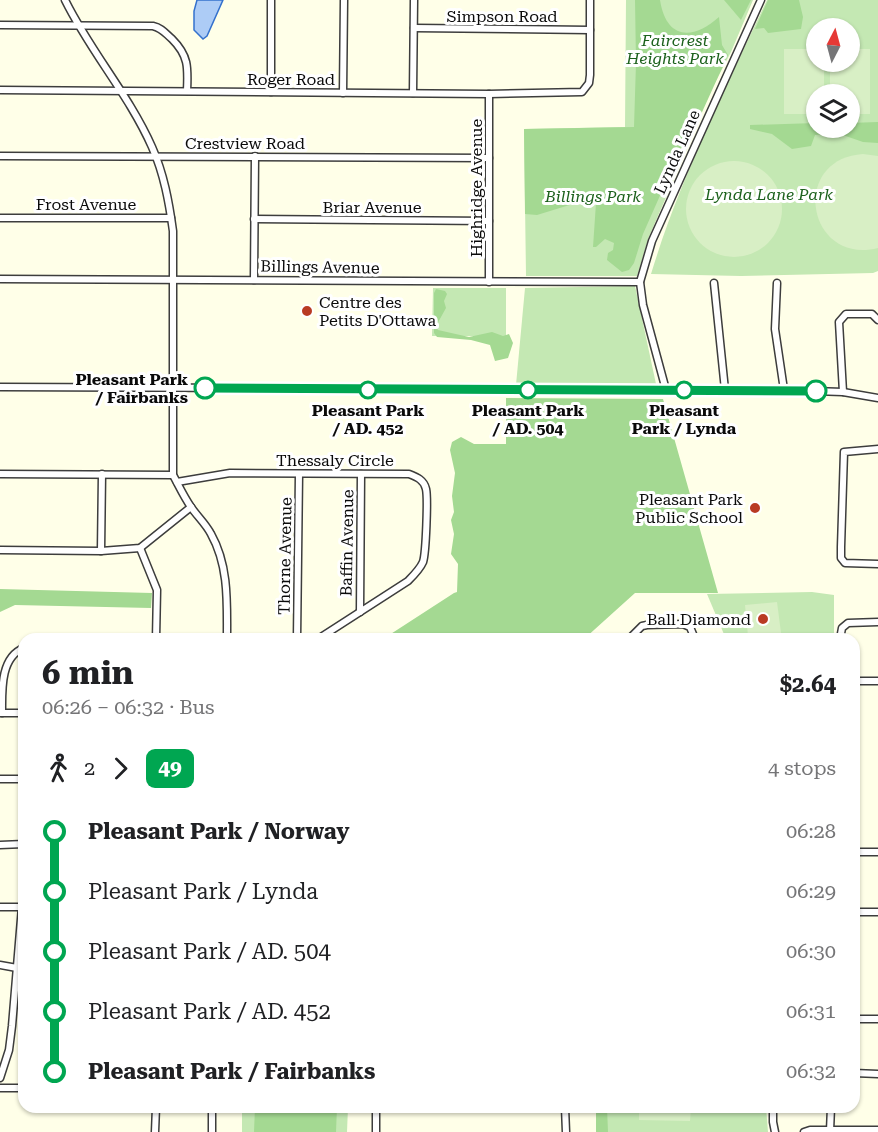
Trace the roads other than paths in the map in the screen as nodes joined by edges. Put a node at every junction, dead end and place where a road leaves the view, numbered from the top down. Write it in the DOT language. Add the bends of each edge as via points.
graph roads {
  1 [pos="65,0"];
  2 [pos="271,0"];
  3 [pos="344,0"];
  4 [pos="414,0"];
  5 [pos="590,0"];
  6 [pos="761,0"];
  7 [pos="0,25"];
  8 [pos="79,25"];
  9 [pos="414,28"];
  10 [pos="590,30"];
  11 [pos="0,90"];
  12 [pos="120,91"];
  13 [pos="187,91"];
  14 [pos="271,92"];
  15 [pos="344,93"];
  16 [pos="413,93"];
  17 [pos="489,94"];
  18 [pos="0,156"];
  19 [pos="156,156"];
  20 [pos="255,156"];
  21 [pos="489,158"];
  22 [pos="0,218"];
  23 [pos="171,218"];
  24 [pos="254,219"];
  25 [pos="489,221"];
  26 [pos="0,279"];
  27 [pos="173,280"];
  28 [pos="254,280"];
  29 [pos="489,282"];
  30 [pos="640,282"];
  31 [pos="714,283"];
  32 [pos="777,284"];
  33 [pos="878,320"];
  34 [pos="0,387"];
  35 [pos="173,388"];
  36 [pos="666,390"];
  37 [pos="725,390"];
  38 [pos="784,390"];
  39 [pos="843,392"];
  40 [pos="878,398"];
  41 [pos="878,449"];
  42 [pos="0,474"];
  43 [pos="102,474"];
  44 [pos="299,474"];
  45 [pos="361,474"];
  46 [pos="173,475"];
  47 [pos="177,482"];
  48 [pos="191,507"];
  49 [pos="140,548"];
  50 [pos="0,550"];
  51 [pos="101,550"];
  52 [pos="878,564"];
  53 [pos="360,612"];
  54 [pos="878,622"];
  55 [pos="156,633"];
  56 [pos="227,633"];
  57 [pos="297,633"];
  58 [pos="327,633"];
  59 [pos="635,633"];
  60 [pos="692,633"];
  61 [pos="841,633"];
  62 [pos="18,652"];
  63 [pos="860,681"];
  64 [pos="878,681"];
  65 [pos="1,713"];
  66 [pos="18,713"];
  67 [pos="0,779"];
  68 [pos="18,779"];
  69 [pos="18,844"];
  70 [pos="0,845"];
  71 [pos="860,852"];
  72 [pos="878,852"];
  73 [pos="0,907"];
  74 [pos="18,907"];
  75 [pos="860,912"];
  76 [pos="878,912"];
  77 [pos="18,958"];
  78 [pos="0,965"];
  79 [pos="17,968"];
  80 [pos="860,1019"];
  81 [pos="878,1019"];
  82 [pos="860,1073"];
  83 [pos="878,1074"];
  84 [pos="0,1078"];
  85 [pos="0,1088"];
  86 [pos="18,1088"];
  87 [pos="156,1113"];
  88 [pos="212,1113"];
  89 [pos="376,1113"];
  90 [pos="565,1113"];
  91 [pos="773,1113"];
  92 [pos="831,1113"];
  93 [pos="878,1130"];
  94 [pos="830,1131"];
  95 [pos="155,1132"];
  96 [pos="212,1132"];
  97 [pos="376,1132"];
  98 [pos="566,1132"];
  99 [pos="775,1132"];
  100 [pos="804,1132"];
  1 -- 8 [label="street"];
  2 -- 14 [label="street"];
  3 -- 15 [label="street"];
  4 -- 9 [label="street"];
  5 -- 10 [label="street"];
  6 -- 30 [label="street, Lynda Lane" via="652,241"];
  7 -- 8 [label="street"];
  8 -- 12 [label="street"];
  8 -- 13 [label="street" via="161,28 186,58"];
  9 -- 10 [label="street, Simpson Road"];
  9 -- 16 [label="street"];
  10 -- 17 [label="street, Roger Road" via="589,83 582,92"];
  11 -- 12 [label="street, Roger Road"];
  12 -- 13 [label="street, Roger Road"];
  12 -- 19 [label="street"];
  13 -- 14 [label="street, Roger Road"];
  14 -- 15 [label="street, Roger Road"];
  15 -- 16 [label="street, Roger Road"];
  16 -- 17 [label="street, Roger Road"];
  17 -- 21 [label="street, Highridge Avenue"];
  18 -- 19 [label="street, Crestview Road"];
  19 -- 20 [label="street, Crestview Road"];
  19 -- 23 [label="street"];
  20 -- 21 [label="street, Crestview Road"];
  20 -- 24 [label="street"];
  21 -- 25 [label="street, Highridge Avenue"];
  22 -- 23 [label="street, Frost Avenue"];
  23 -- 27 [label="street"];
  24 -- 25 [label="street, Briar Avenue"];
  24 -- 28 [label="street"];
  25 -- 29 [label="street, Highridge Avenue"];
  26 -- 27 [label="street, Billings Avenue"];
  27 -- 28 [label="street, Billings Avenue"];
  27 -- 35 [label="street"];
  28 -- 29 [label="street, Billings Avenue"];
  29 -- 30 [label="street, Billings Avenue"];
  30 -- 36 [label="street, Lynda Lane"];
  31 -- 37 [label="street"];
  32 -- 38 [label="street" via="775,329"];
  33 -- 39 [label="street" via="872,314 858,313 846,314 840,322"];
  34 -- 35 [label="street"];
  35 -- 36 [label="street"];
  35 -- 46 [label="street"];
  36 -- 37 [label="street"];
  37 -- 38 [label="street"];
  38 -- 39 [label="street"];
  39 -- 40 [label="street"];
  41 -- 52 [label="street" via="844,452 841,558 845,563"];
  42 -- 43 [label="street"];
  43 -- 46 [label="street"];
  43 -- 51 [label="street"];
  44 -- 45 [label="street, Thessaly Circle"];
  44 -- 47 [label="street, Thessaly Circle" via="230,473"];
  44 -- 57 [label="street, Thorne Avenue"];
  45 -- 53 [label="street, Baffin Avenue"];
  45 -- 53 [label="street, Thessaly Circle" via="409,474 420,478 426,488 423,562 408,580"];
  46 -- 47 [label="street"];
  47 -- 48 [label="street"];
  48 -- 49 [label="street"];
  48 -- 56 [label="street" via="210,532 224,568"];
  49 -- 51 [label="street"];
  49 -- 55 [label="street" via="157,590"];
  50 -- 51 [label="street"];
  53 -- 58 [label="street, Thessaly Circle"];
  54 -- 61 [label="street" via="848,623"];
  59 -- 60 [label="street" via="647,625 683,624"];
  62 -- 65 [label="street" via="4,667"];
  63 -- 64 [label="street"];
  65 -- 66 [label="street"];
  67 -- 68 [label="street"];
  69 -- 70 [label="street"];
  71 -- 72 [label="street"];
  73 -- 74 [label="street"];
  75 -- 76 [label="street"];
  77 -- 79 [label="street"];
  78 -- 79 [label="street"];
  79 -- 84 [label="street" via="9,1050"];
  80 -- 81 [label="street"];
  82 -- 83 [label="street"];
  85 -- 86 [label="street"];
  87 -- 95 [label="street"];
  88 -- 96 [label="street"];
  89 -- 97 [label="street"];
  90 -- 98 [label="street"];
  91 -- 99 [label="street"];
  92 -- 94 [label="street"];
  93 -- 94 [label="street"];
  94 -- 100 [label="street"];
}
